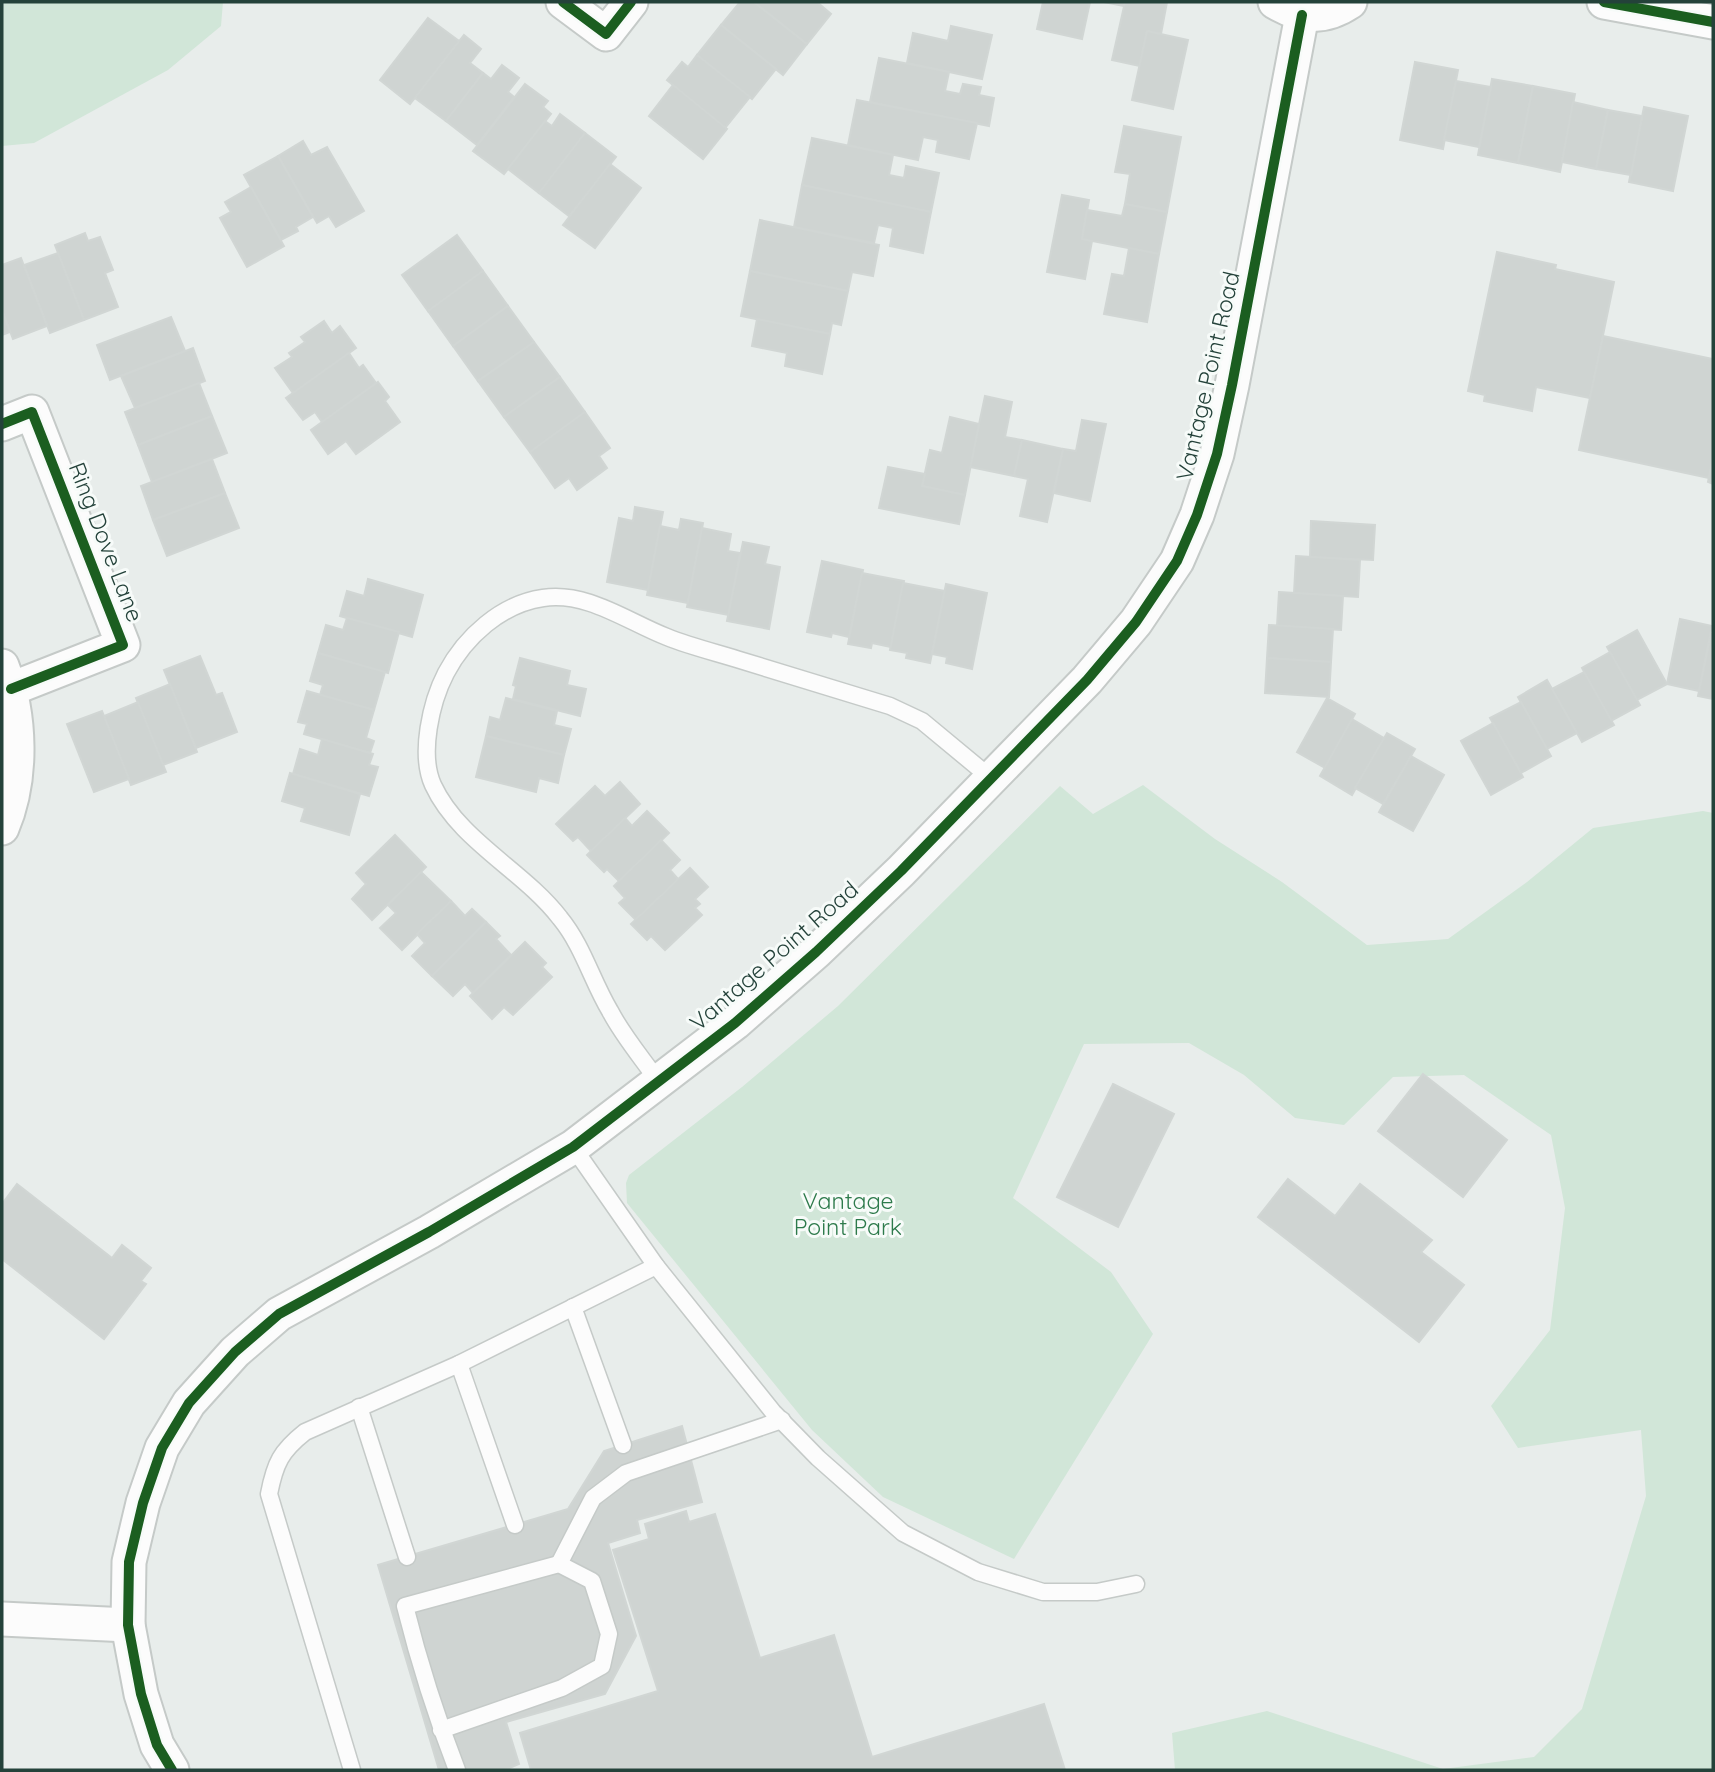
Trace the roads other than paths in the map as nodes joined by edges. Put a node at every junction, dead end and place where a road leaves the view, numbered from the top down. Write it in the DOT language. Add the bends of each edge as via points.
graph roads {
  1 [pos="563,2"];
  2 [pos="631,2"];
  3 [pos="1350,2"];
  4 [pos="1604,2"];
  5 [pos="1664,7"];
  6 [pos="1289,8"];
  7 [pos="1713,22"];
  8 [pos="2,424"];
  9 [pos="6,677"];
  10 [pos="992,779"];
  11 [pos="2,828"];
  12 [pos="658,1081"];
  13 [pos="573,1147"];
  14 [pos="656,1266"];
  15 [pos="573,1307"];
  16 [pos="459,1364"];
  17 [pos="359,1407"];
  18 [pos="782,1420"];
  19 [pos="623,1445"];
  20 [pos="515,1525"];
  21 [pos="407,1557"];
  22 [pos="559,1564"];
  23 [pos="1136,1584"];
  24 [pos="2,1619"];
  25 [pos="128,1625"];
  26 [pos="441,1730"];
  27 [pos="172,1770"];
  28 [pos="352,1770"];
  29 [pos="457,1770"];
  1 -- 2 [label="street" via="606,34"];
  3 -- 6 [label="street" via="1330,13"];
  4 -- 5 [label="street"];
  5 -- 7 [label="street"];
  6 -- 10 [label="street, Vantage Point Road" via="1232,386 1197,515 1177,561 1136,622"];
  8 -- 9 [label="street, Ring Dove Lane" via="32,412 123,645"];
  9 -- 11 [label="street, Ring Dove Lane" via="15,729 16,775"];
  10 -- 12 [label="street, Vantage Point Road" via="816,952 735,1023"];
  10 -- 12 [label="lane" via="922,721 890,706 668,637 581,600 543,598 502,612 476,634 457,652 442,680 425,741 431,781 461,826 563,920 610,1012"];
  12 -- 13 [label="street, Vantage Point Road"];
  13 -- 14 [label="lane"];
  13 -- 25 [label="street, Vantage Point Road" via="279,1314 235,1352 190,1403 162,1448 129,1562"];
  14 -- 15 [label="lane"];
  14 -- 18 [label="lane"];
  15 -- 16 [label="lane"];
  15 -- 19 [label="lane"];
  16 -- 17 [label="lane"];
  16 -- 20 [label="lane"];
  17 -- 21 [label="lane"];
  17 -- 28 [label="lane" via="305,1432 285,1448 274,1470 270,1494"];
  18 -- 22 [label="lane" via="626,1473 593,1498"];
  18 -- 23 [label="lane" via="828,1468 903,1533 978,1572 1043,1592 1097,1592"];
  22 -- 26 [label="lane" via="405,1606"];
  22 -- 26 [label="lane" via="592,1581 609,1634 602,1666 562,1688"];
  24 -- 25 [label="street"];
  25 -- 27 [label="street, Vantage Point Road" via="141,1693 157,1745"];
  26 -- 29 [label="lane"];
}
